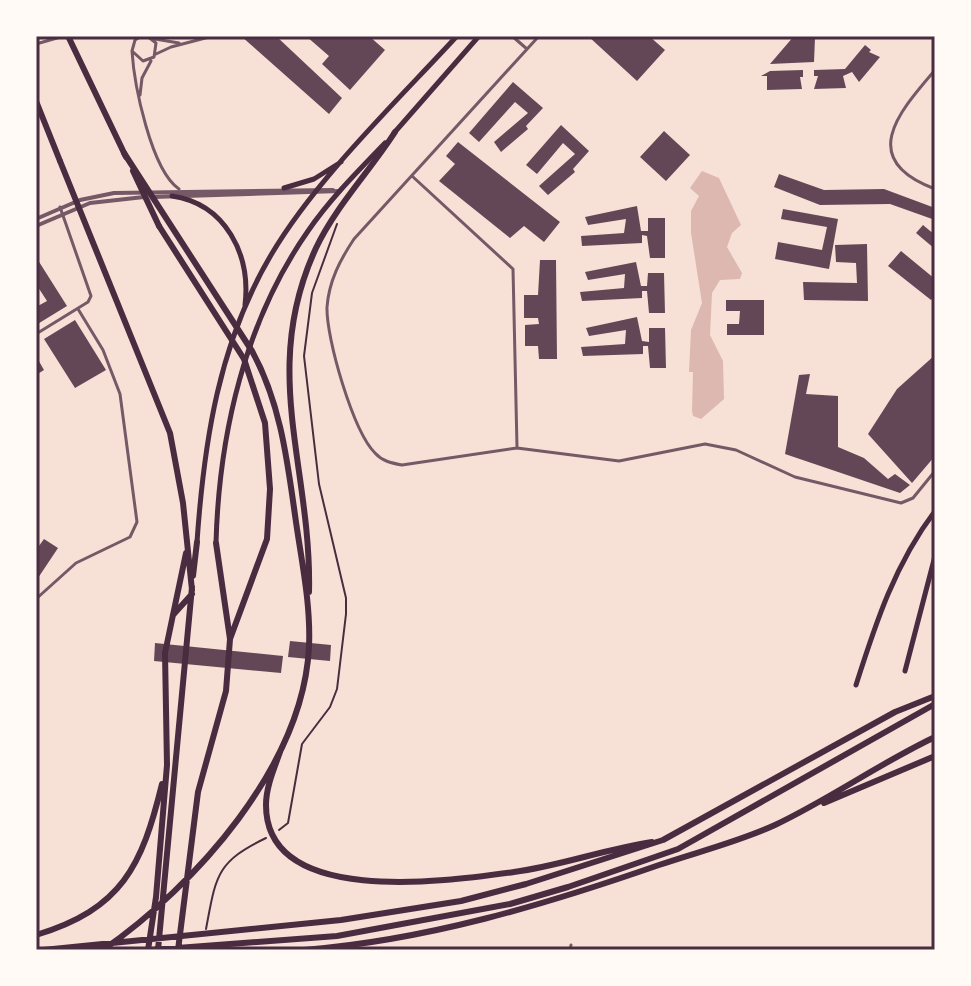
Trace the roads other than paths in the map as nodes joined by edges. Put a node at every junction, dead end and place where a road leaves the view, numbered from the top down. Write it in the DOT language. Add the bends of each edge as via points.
graph roads {
  1 [pos="66,36"];
  2 [pos="128,36"];
  3 [pos="147,36"];
  4 [pos="213,36"];
  5 [pos="479,36"];
  6 [pos="512,36"];
  7 [pos="539,36"];
  8 [pos="454,37"];
  9 [pos="183,43"];
  10 [pos="36,44"];
  11 [pos="132,49"];
  12 [pos="527,49"];
  13 [pos="155,56"];
  14 [pos="935,70"];
  15 [pos="36,101"];
  16 [pos="140,103"];
  17 [pos="395,132"];
  18 [pos="124,153"];
  19 [pos="348,156"];
  20 [pos="412,176"];
  21 [pos="284,188"];
  22 [pos="322,188"];
  23 [pos="179,189"];
  24 [pos="935,189"];
  25 [pos="340,191"];
  26 [pos="316,194"];
  27 [pos="172,196"];
  28 [pos="61,210"];
  29 [pos="36,219"];
  30 [pos="36,226"];
  31 [pos="78,309"];
  32 [pos="243,314"];
  33 [pos="36,334"];
  34 [pos="517,448"];
  35 [pos="935,471"];
  36 [pos="935,511"];
  37 [pos="197,542"];
  38 [pos="216,543"];
  39 [pos="187,544"];
  40 [pos="935,556"];
  41 [pos="192,592"];
  42 [pos="36,599"];
  43 [pos="309,611"];
  44 [pos="172,617"];
  45 [pos="230,639"];
  46 [pos="905,671"];
  47 [pos="856,685"];
  48 [pos="935,696"];
  49 [pos="935,704"];
  50 [pos="290,727"];
  51 [pos="935,737"];
  52 [pos="935,756"];
  53 [pos="167,765"];
  54 [pos="813,807"];
  55 [pos="663,840"];
  56 [pos="36,935"];
  57 [pos="43,950"];
  58 [pos="103,950"];
  59 [pos="149,950"];
  60 [pos="158,950"];
  61 [pos="178,950"];
  62 [pos="304,950"];
  1 -- 10 [label="street"];
  1 -- 18 [label="highway"];
  2 -- 11 [label="street"];
  3 -- 9 [label="street"];
  3 -- 11 [label="street"];
  3 -- 13 [label="street" via="156,43"];
  4 -- 9 [label="street"];
  5 -- 17 [label="main road"];
  6 -- 12 [label="street"];
  7 -- 12 [label="street"];
  8 -- 19 [label="main road"];
  9 -- 13 [label="street"];
  11 -- 13 [label="street" via="140,60"];
  11 -- 16 [label="street"];
  12 -- 20 [label="street"];
  13 -- 16 [label="street" via="142,78"];
  14 -- 24 [label="street" via="895,119 890,143 902,173"];
  15 -- 39 [label="highway" via="164,414 176,455"];
  16 -- 23 [label="street" via="167,174"];
  17 -- 25 [label="main road"];
  17 -- 43 [label="highway" via="323,235 294,316 288,391 309,548"];
  18 -- 43 [label="highway" via="259,364 281,428"];
  18 -- 45 [label="highway" via="159,226 251,373 265,423 270,489 265,549"];
  19 -- 21 [label="main road" via="322,176"];
  19 -- 22 [label="main road"];
  20 -- 34 [label="street" via="513,269"];
  20 -- 34 [label="street" via="354,239 329,292 332,349 362,436 382,459 402,465"];
  21 -- 22 [label="street"];
  21 -- 23 [label="street"];
  22 -- 25 [label="street"];
  22 -- 26 [label="main road"];
  23 -- 28 [label="street" via="101,195"];
  25 -- 26 [label="street"];
  25 -- 38 [label="main road" via="290,258 253,335 228,429"];
  26 -- 27 [label="street"];
  26 -- 32 [label="main road" via="273,252"];
  27 -- 28 [label="street" via="99,201"];
  27 -- 32 [label="main road" via="204,207 230,230 244,270"];
  28 -- 29 [label="street"];
  28 -- 30 [label="street"];
  28 -- 31 [label="street" via="91,296"];
  31 -- 33 [label="street"];
  31 -- 42 [label="street" via="108,360 120,394 137,522 130,537 76,563"];
  32 -- 37 [label="main road" via="213,402"];
  34 -- 35 [label="street" via="608,462 715,445 795,477 901,503 913,498"];
  36 -- 47 [label="main road" via="910,545 883,599"];
  37 -- 41 [label="highway"];
  38 -- 45 [label="highway"];
  39 -- 41 [label="highway"];
  39 -- 44 [label="highway"];
  40 -- 46 [label="main road"];
  41 -- 44 [label="highway"];
  41 -- 60 [label="highway"];
  43 -- 50 [label="highway" via="306,670"];
  44 -- 53 [label="highway" via="164,665"];
  45 -- 61 [label="highway" via="223,710 194,815"];
  48 -- 55 [label="highway" via="895,712"];
  49 -- 59 [label="highway" via="696,839 626,868 445,918 337,936"];
  50 -- 55 [label="highway" via="267,793 268,822 284,852 319,872 390,881 516,872"];
  50 -- 58 [label="highway" via="247,804 193,876"];
  51 -- 54 [label="highway"];
  52 -- 54 [label="highway"];
  53 -- 56 [label="highway" via="148,839 126,880 80,918"];
  53 -- 59 [label="highway"];
  54 -- 62 [label="highway" via="770,827 546,903 415,934"];
  55 -- 57 [label="highway" via="461,901"];
}
